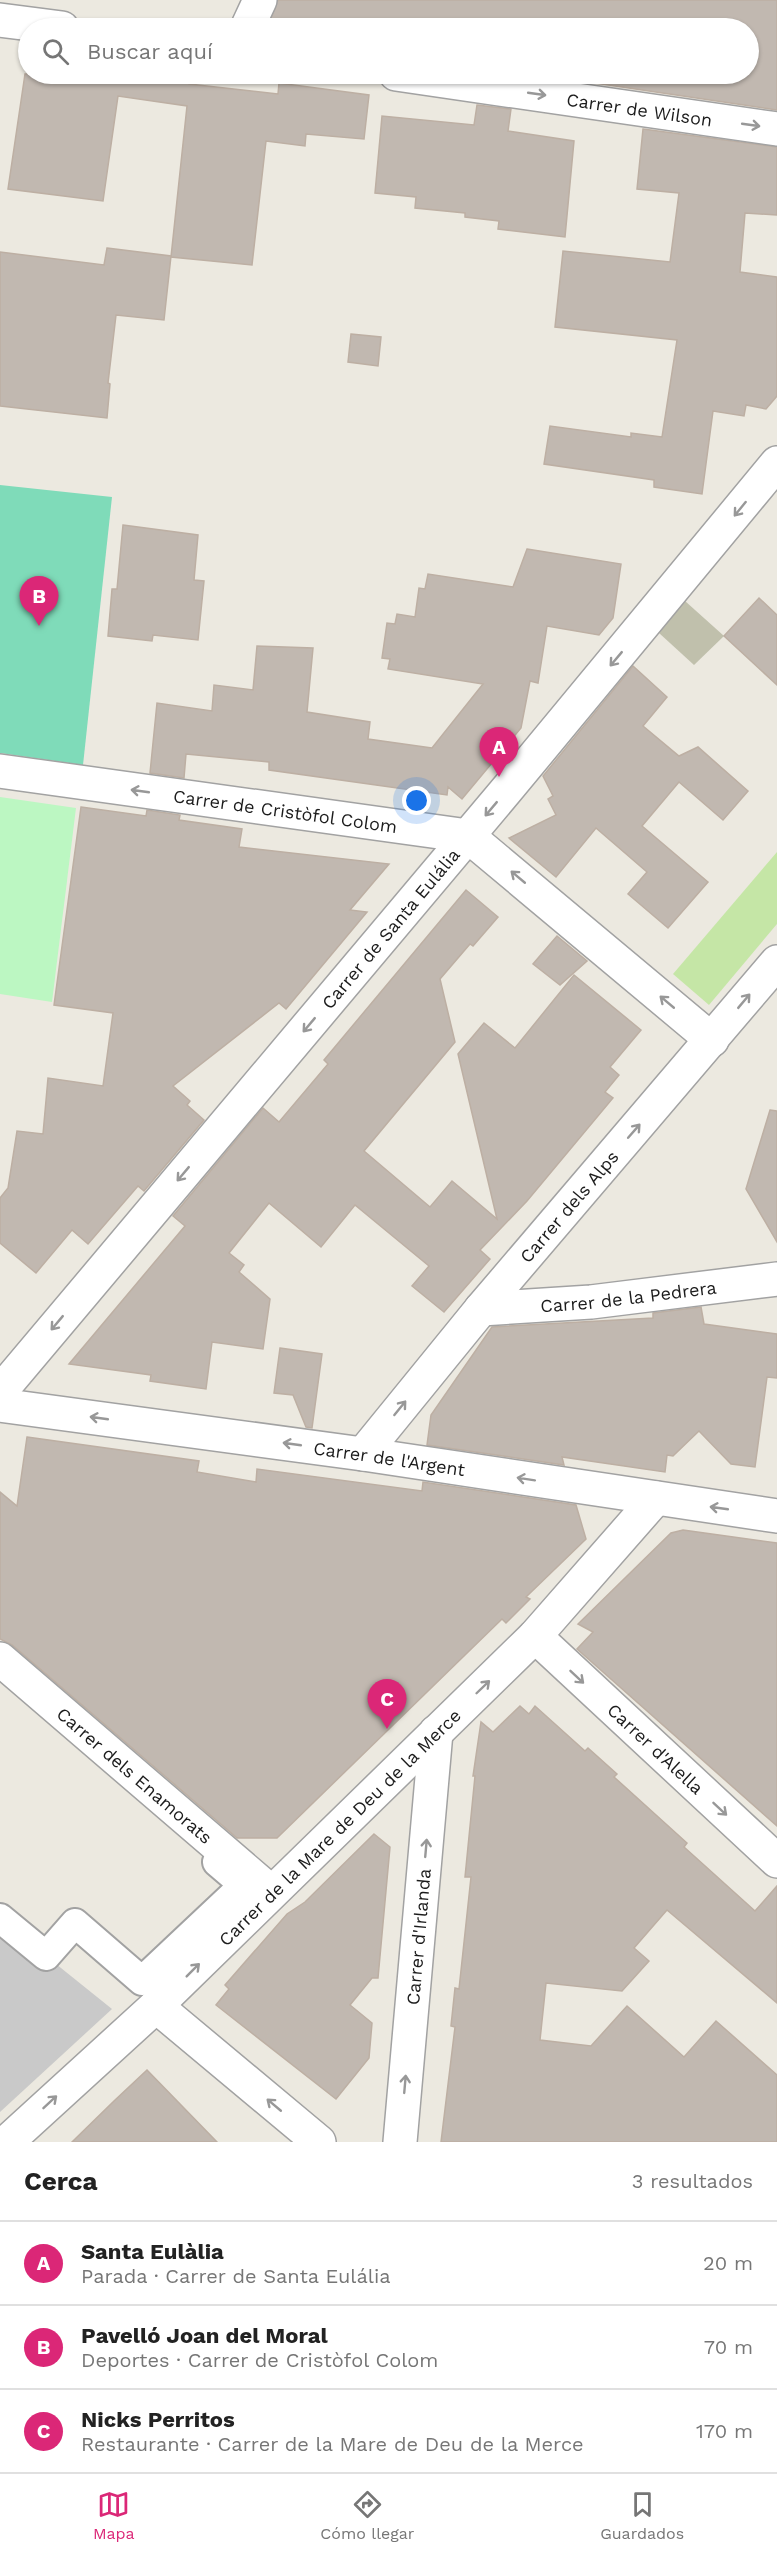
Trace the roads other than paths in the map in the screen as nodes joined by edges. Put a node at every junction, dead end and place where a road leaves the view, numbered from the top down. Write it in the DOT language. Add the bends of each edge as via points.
graph roads {
  1 [pos="3,0"];
  2 [pos="260,0"];
  3 [pos="0,9"];
  4 [pos="252,18"];
  5 [pos="0,20"];
  6 [pos="18,22"];
  7 [pos="465,84"];
  8 [pos="777,129"];
  9 [pos="777,464"];
  10 [pos="0,771"];
  11 [pos="468,836"];
  12 [pos="777,962"];
  13 [pos="712,1040"];
  14 [pos="777,1279"];
  15 [pos="482,1309"];
  16 [pos="0,1392"];
  17 [pos="0,1405"];
  18 [pos="363,1454"];
  19 [pos="656,1498"];
  20 [pos="777,1516"];
  21 [pos="535,1636"];
  22 [pos="0,1659"];
  23 [pos="0,1678"];
  24 [pos="436,1732"];
  25 [pos="777,1861"];
  26 [pos="272,1892"];
  27 [pos="0,1918"];
  28 [pos="156,2007"];
  29 [pos="7,2142"];
  30 [pos="319,2142"];
  31 [pos="400,2142"];
  1 -- 3 [label="street"];
  2 -- 4 [label="street"];
  5 -- 6 [label="street"];
  7 -- 8 [label="street, Carrer de Wilson, one-way"];
  9 -- 11 [label="street, Carrer de Santa Eulália, one-way"];
  11 -- 10 [label="street, Carrer de Cristòfol Colom, one-way"];
  13 -- 11 [label="street, one-way"];
  11 -- 16 [label="street, Carrer de Santa Eulália, one-way"];
  13 -- 12 [label="street, Carrer dels Alps, one-way"];
  15 -- 13 [label="street, Carrer dels Alps, one-way"];
  14 -- 15 [label="street, Carrer de la Pedrera" via="591,1302"];
  18 -- 15 [label="street, Carrer dels Alps, one-way"];
  18 -- 17 [label="street, Carrer de l'Argent, one-way"];
  19 -- 18 [label="street, Carrer de l'Argent, one-way"];
  20 -- 19 [label="street, Carrer de l'Argent, one-way"];
  19 -- 21 [label="street, Carrer de la Mare de Deu de la Merce"];
  24 -- 21 [label="street, Carrer de la Mare de Deu de la Merce, one-way"];
  21 -- 25 [label="street, Carrer d'Alella, one-way"];
  22 -- 26 [label="street, Carrer dels Enamorats"];
  23 -- 27 [label="street" via="244,1885 142,1981 75,1923 46,1956"];
  24 -- 26 [label="street, Carrer de la Mare de Deu de la Merce"];
  31 -- 24 [label="street, Carrer d'Irlanda, one-way"];
  28 -- 26 [label="street, Carrer de la Mare de Deu de la Merce, one-way"];
  29 -- 28 [label="street, Carrer de la Mare de Deu de la Merce, one-way"];
  30 -- 28 [label="street, one-way"];
}
